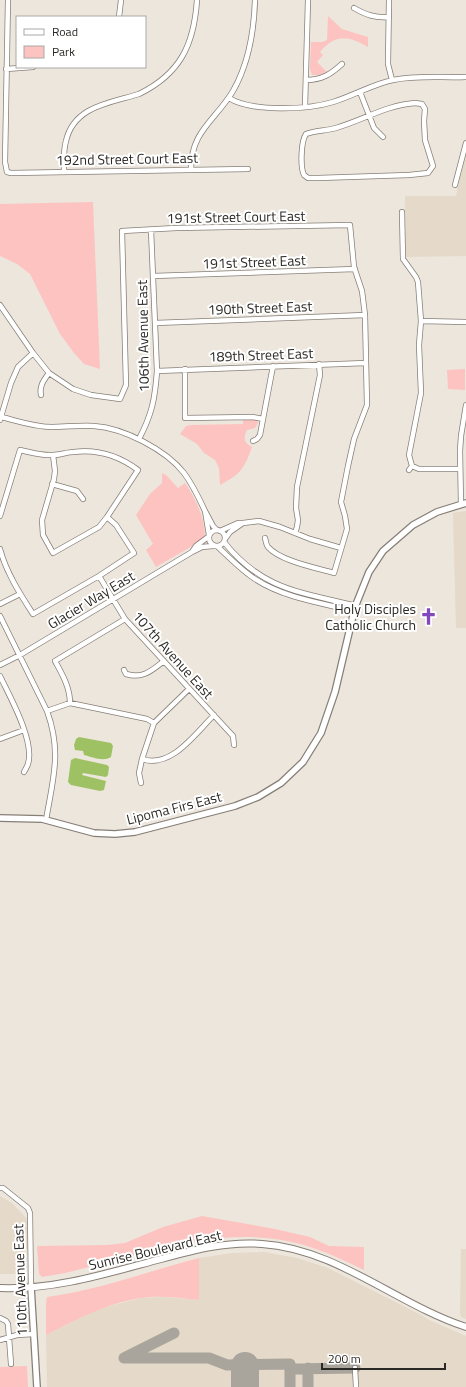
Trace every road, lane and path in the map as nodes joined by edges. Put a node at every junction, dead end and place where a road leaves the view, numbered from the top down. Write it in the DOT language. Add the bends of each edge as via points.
graph roads {
  1 [pos="8,0"];
  2 [pos="121,0"];
  3 [pos="197,0"];
  4 [pos="255,0"];
  5 [pos="308,0"];
  6 [pos="390,0"];
  7 [pos="354,8"];
  8 [pos="119,16"];
  9 [pos="389,17"];
  10 [pos="342,64"];
  11 [pos="20,68"];
  12 [pos="6,69"];
  13 [pos="466,77"];
  14 [pos="306,80"];
  15 [pos="392,80"];
  16 [pos="360,92"];
  17 [pos="229,98"];
  18 [pos="305,107"];
  19 [pos="369,116"];
  20 [pos="3,123"];
  21 [pos="383,137"];
  22 [pos="466,143"];
  23 [pos="191,169"];
  24 [pos="248,169"];
  25 [pos="64,172"];
  26 [pos="455,185"];
  27 [pos="402,212"];
  28 [pos="151,230"];
  29 [pos="355,269"];
  30 [pos="153,276"];
  31 [pos="0,305"];
  32 [pos="365,315"];
  33 [pos="421,321"];
  34 [pos="466,322"];
  35 [pos="155,323"];
  36 [pos="33,353"];
  37 [pos="366,363"];
  38 [pos="320,364"];
  39 [pos="274,366"];
  40 [pos="185,369"];
  41 [pos="157,371"];
  42 [pos="49,373"];
  43 [pos="42,395"];
  44 [pos="466,405"];
  45 [pos="0,418"];
  46 [pos="263,419"];
  47 [pos="465,422"];
  48 [pos="139,439"];
  49 [pos="253,441"];
  50 [pos="53,456"];
  51 [pos="460,469"];
  52 [pos="52,484"];
  53 [pos="83,499"];
  54 [pos="463,504"];
  55 [pos="205,511"];
  56 [pos="0,516"];
  57 [pos="107,517"];
  58 [pos="243,523"];
  59 [pos="218,530"];
  60 [pos="295,533"];
  61 [pos="208,536"];
  62 [pos="265,538"];
  63 [pos="225,541"];
  64 [pos="216,547"];
  65 [pos="341,548"];
  66 [pos="0,549"];
  67 [pos="192,552"];
  68 [pos="99,576"];
  69 [pos="20,594"];
  70 [pos="113,599"];
  71 [pos="0,604"];
  72 [pos="355,609"];
  73 [pos="0,616"];
  74 [pos="125,619"];
  75 [pos="20,655"];
  76 [pos="164,661"];
  77 [pos="0,665"];
  78 [pos="124,670"];
  79 [pos="0,676"];
  80 [pos="189,689"];
  81 [pos="70,703"];
  82 [pos="47,711"];
  83 [pos="214,715"];
  84 [pos="154,723"];
  85 [pos="24,730"];
  86 [pos="0,739"];
  87 [pos="234,745"];
  88 [pos="142,759"];
  89 [pos="24,772"];
  90 [pos="141,783"];
  91 [pos="0,818"];
  92 [pos="46,820"];
  93 [pos="0,1188"];
  94 [pos="31,1287"];
  95 [pos="0,1288"];
  96 [pos="0,1318"];
  97 [pos="466,1327"];
  98 [pos="34,1334"];
  99 [pos="9,1337"];
  100 [pos="0,1340"];
  101 [pos="11,1364"];
  102 [pos="355,1368"];
  103 [pos="37,1387"];
  104 [pos="356,1387"];
  1 -- 12 [label="street"];
  2 -- 8 [label="street"];
  3 -- 25 [label="street" via="194,29 184,54 168,74 152,87 139,94 94,107 78,118 65,142"];
  4 -- 17 [label="street" via="254,28 249,52"];
  5 -- 14 [label="street"];
  6 -- 9 [label="street"];
  7 -- 9 [label="street" via="371,16"];
  9 -- 15 [label="street" via="388,64"];
  10 -- 14 [label="street" via="326,77"];
  11 -- 12 [label="street"];
  12 -- 20 [label="street"];
  13 -- 15 [label="street"];
  14 -- 18 [label="street"];
  15 -- 16 [label="street"];
  16 -- 18 [label="street" via="333,102"];
  16 -- 19 [label="street"];
  17 -- 18 [label="street" via="253,106"];
  17 -- 23 [label="street" via="197,139"];
  19 -- 19 [label="street" via="338,128 305,135 302,141 304,176 318,178 409,175 431,171 433,166 425,140 425,107 418,103 402,104"];
  19 -- 21 [label="street" via="374,128"];
  20 -- 25 [label="street, 192nd Street Court East" via="6,170 11,173"];
  22 -- 26 [label="street"];
  23 -- 24 [label="street, 192nd Street Court East"];
  23 -- 25 [label="street, 192nd Street Court East"];
  27 -- 33 [label="street" via="403,259 416,277"];
  28 -- 29 [label="street, 191st Street Court East" via="350,225"];
  28 -- 30 [label="street, 106th Avenue East"];
  28 -- 42 [label="street, 191st Street Court East" via="122,231 126,385 120,399 91,395 73,389"];
  29 -- 30 [label="street, 191st Street East"];
  29 -- 32 [label="street" via="362,291"];
  30 -- 35 [label="street, 106th Avenue East"];
  31 -- 36 [label="street"];
  32 -- 35 [label="street, 190th Street East"];
  32 -- 37 [label="street"];
  33 -- 34 [label="street"];
  33 -- 51 [label="street" via="421,394 409,455 410,468"];
  35 -- 41 [label="street, 106th Avenue East"];
  36 -- 42 [label="street"];
  36 -- 45 [label="street" via="18,367"];
  37 -- 38 [label="street, 189th Street East"];
  37 -- 65 [label="street" via="367,405 354,439 341,502 347,529"];
  38 -- 39 [label="street, 189th Street East"];
  38 -- 60 [label="street" via="320,375 297,487 298,527"];
  39 -- 40 [label="street, 189th Street East"];
  39 -- 46 [label="street"];
  40 -- 41 [label="street, 189th Street East"];
  40 -- 46 [label="street" via="185,418"];
  41 -- 48 [label="street, 106th Avenue East" via="151,413"];
  42 -- 43 [label="street" via="42,383"];
  44 -- 47 [label="street"];
  45 -- 48 [label="street" via="51,427 96,426 113,429"];
  46 -- 49 [label="street" via="260,435"];
  47 -- 51 [label="street" via="461,436"];
  48 -- 55 [label="street" via="159,451 184,473"];
  50 -- 52 [label="street" via="55,471"];
  50 -- 56 [label="street" via="20,450"];
  50 -- 57 [label="street" via="94,452 114,456 138,470"];
  51 -- 54 [label="street"];
  52 -- 53 [label="street" via="77,491"];
  52 -- 57 [label="street" via="42,520 43,535 53,553 99,527"];
  54 -- 72 [label="street, Lipoma Firs East" via="437,512 413,525 390,544 369,572"];
  55 -- 59 [label="street" via="210,522"];
  55 -- 61 [label="street"];
  57 -- 68 [label="street" via="116,525 134,554"];
  58 -- 59 [label="street"];
  58 -- 60 [label="street" via="259,521"];
  58 -- 63 [label="street" via="230,532"];
  59 -- 61 [label="street" via="212,531"];
  59 -- 63 [label="street" via="224,534"];
  60 -- 65 [label="street"];
  61 -- 64 [label="street" via="209,543"];
  61 -- 67 [label="street, Glacier Way East"];
  62 -- 65 [label="street" via="267,547 281,556 334,572"];
  63 -- 64 [label="street"];
  63 -- 72 [label="street" via="245,565 271,582"];
  64 -- 67 [label="street, Glacier Way East"];
  64 -- 72 [label="street" via="244,571 268,586 292,596"];
  66 -- 69 [label="street"];
  67 -- 70 [label="street, Glacier Way East"];
  68 -- 69 [label="street" via="33,614"];
  68 -- 70 [label="street, 107th Avenue East"];
  69 -- 71 [label="street"];
  70 -- 74 [label="street, 107th Avenue East"];
  70 -- 75 [label="street, Glacier Way East"];
  72 -- 92 [label="street, Lipoma Firs East" via="335,692 321,733 303,762 281,783 258,797 235,806 135,832 94,833"];
  73 -- 75 [label="street"];
  74 -- 76 [label="street, 107th Avenue East"];
  74 -- 81 [label="street" via="54,661 66,683"];
  75 -- 77 [label="street, Glacier Way East"];
  75 -- 82 [label="street"];
  76 -- 78 [label="street" via="148,673 139,676 126,674"];
  76 -- 80 [label="street, 107th Avenue East"];
  79 -- 85 [label="street"];
  80 -- 83 [label="street, 107th Avenue East"];
  80 -- 84 [label="street"];
  81 -- 82 [label="street"];
  81 -- 84 [label="street" via="147,719"];
  82 -- 92 [label="street" via="55,745 56,769"];
  83 -- 87 [label="street, 107th Avenue East" via="233,736"];
  83 -- 88 [label="street" via="168,758 158,761"];
  84 -- 88 [label="street"];
  85 -- 86 [label="street"];
  85 -- 89 [label="street" via="29,763"];
  88 -- 90 [label="street" via="139,773"];
  91 -- 92 [label="street, Lipoma Firs East"];
  93 -- 94 [label="street, 110th Avenue East" via="4,1188 28,1208 30,1213"];
  94 -- 95 [label="main road, Sunrise Boulevard East"];
  94 -- 97 [label="main road, Sunrise Boulevard East" via="86,1278 208,1246 262,1244 294,1249 321,1258"];
  94 -- 98 [label="street, 110th Avenue East"];
  96 -- 99 [label="street" via="8,1324"];
  98 -- 99 [label="street"];
  98 -- 103 [label="street, 110th Avenue East"];
  99 -- 100 [label="street"];
  99 -- 101 [label="street"];
  102 -- 104 [label="street"];
}
